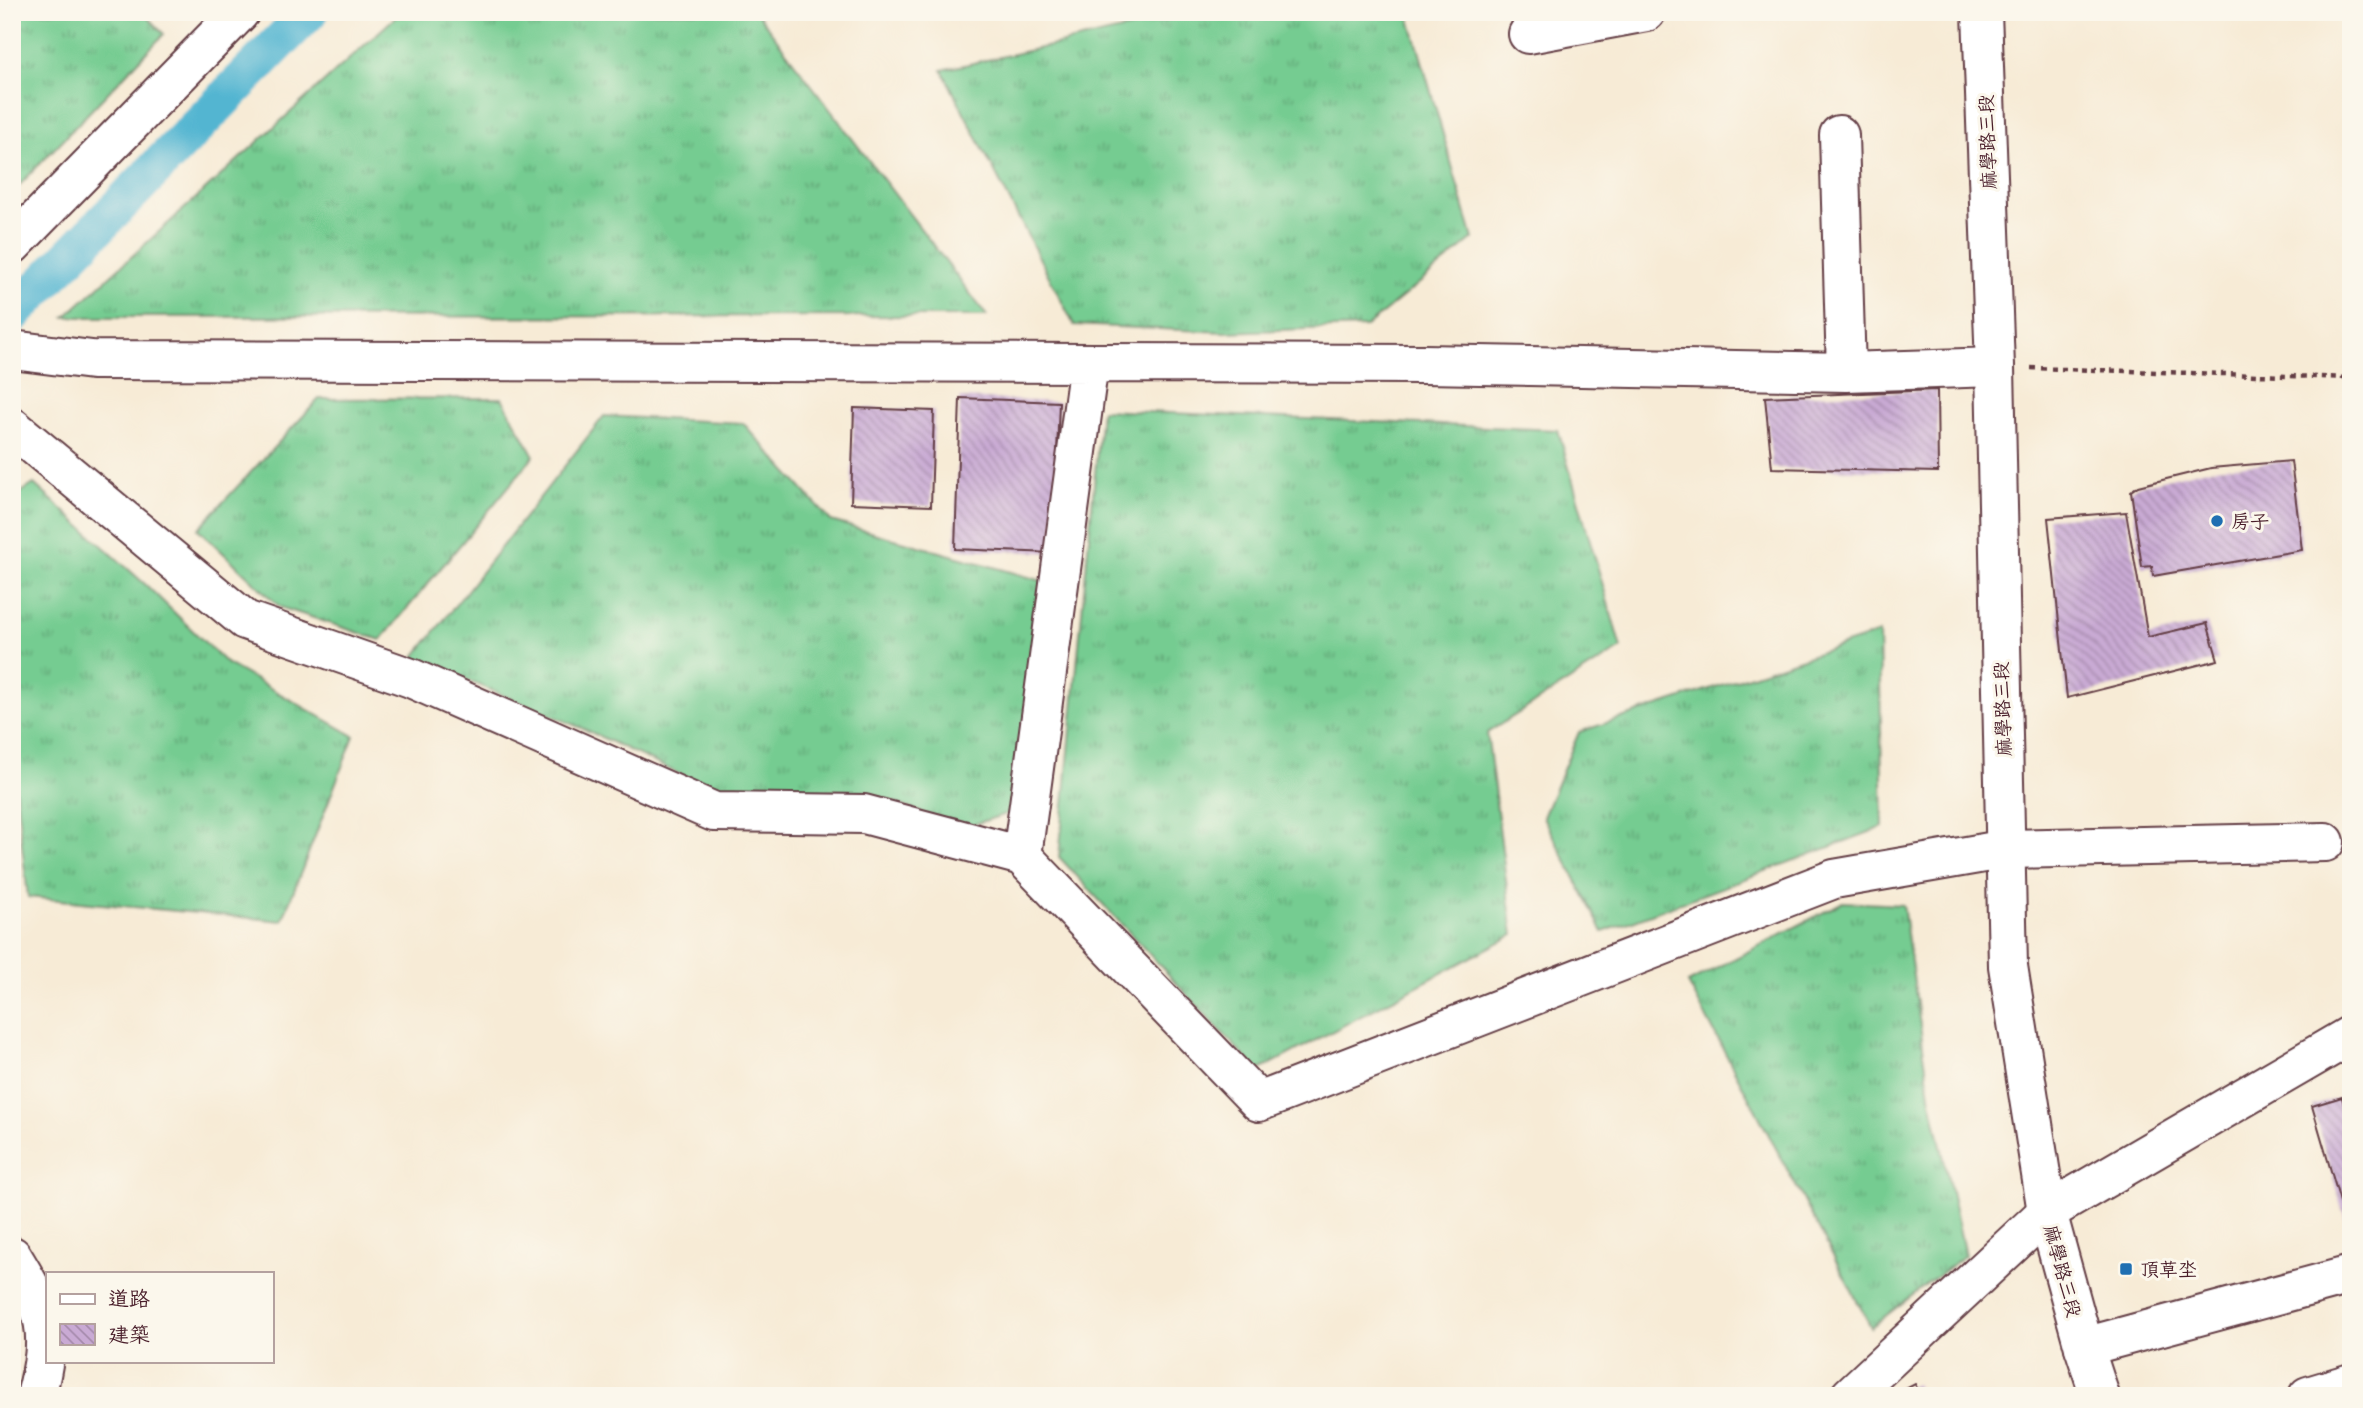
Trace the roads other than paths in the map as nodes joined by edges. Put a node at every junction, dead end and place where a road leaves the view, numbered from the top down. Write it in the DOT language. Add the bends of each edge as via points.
graph roads {
  1 [pos="240,12"];
  2 [pos="1646,12"];
  3 [pos="1982,12"];
  4 [pos="1528,34"];
  5 [pos="1839,135"];
  6 [pos="12,245"];
  7 [pos="12,350"];
  8 [pos="1090,363"];
  9 [pos="1995,367"];
  10 [pos="1846,372"];
  11 [pos="12,427"];
  12 [pos="2325,842"];
  13 [pos="2007,849"];
  14 [pos="1022,856"];
  15 [pos="2351,1035"];
  16 [pos="2047,1212"];
  17 [pos="12,1256"];
  18 [pos="2351,1275"];
  19 [pos="2084,1347"];
  20 [pos="2351,1383"];
  21 [pos="36,1396"];
  22 [pos="1850,1396"];
  23 [pos="2100,1396"];
  24 [pos="2308,1396"];
  1 -- 6 [label="main road"];
  2 -- 4 [label="main road"];
  3 -- 9 [label="main road, 麻學路三段"];
  5 -- 10 [label="main road"];
  7 -- 8 [label="main road" via="106,360"];
  8 -- 10 [label="main road"];
  8 -- 14 [label="main road"];
  9 -- 10 [label="main road"];
  9 -- 13 [label="main road, 麻學路三段"];
  11 -- 14 [label="main road" via="245,620 411,678 714,812 864,814"];
  12 -- 13 [label="main road"];
  13 -- 14 [label="main road" via="1834,879 1259,1102"];
  13 -- 16 [label="main road, 麻學路三段" via="2008,966"];
  15 -- 16 [label="main road"];
  16 -- 19 [label="main road, 麻學路三段"];
  16 -- 22 [label="main road"];
  17 -- 21 [label="main road" via="35,1294 46,1326 45,1362"];
  18 -- 19 [label="main road"];
  19 -- 23 [label="main road, 麻學路三段"];
  20 -- 24 [label="main road"];
}
